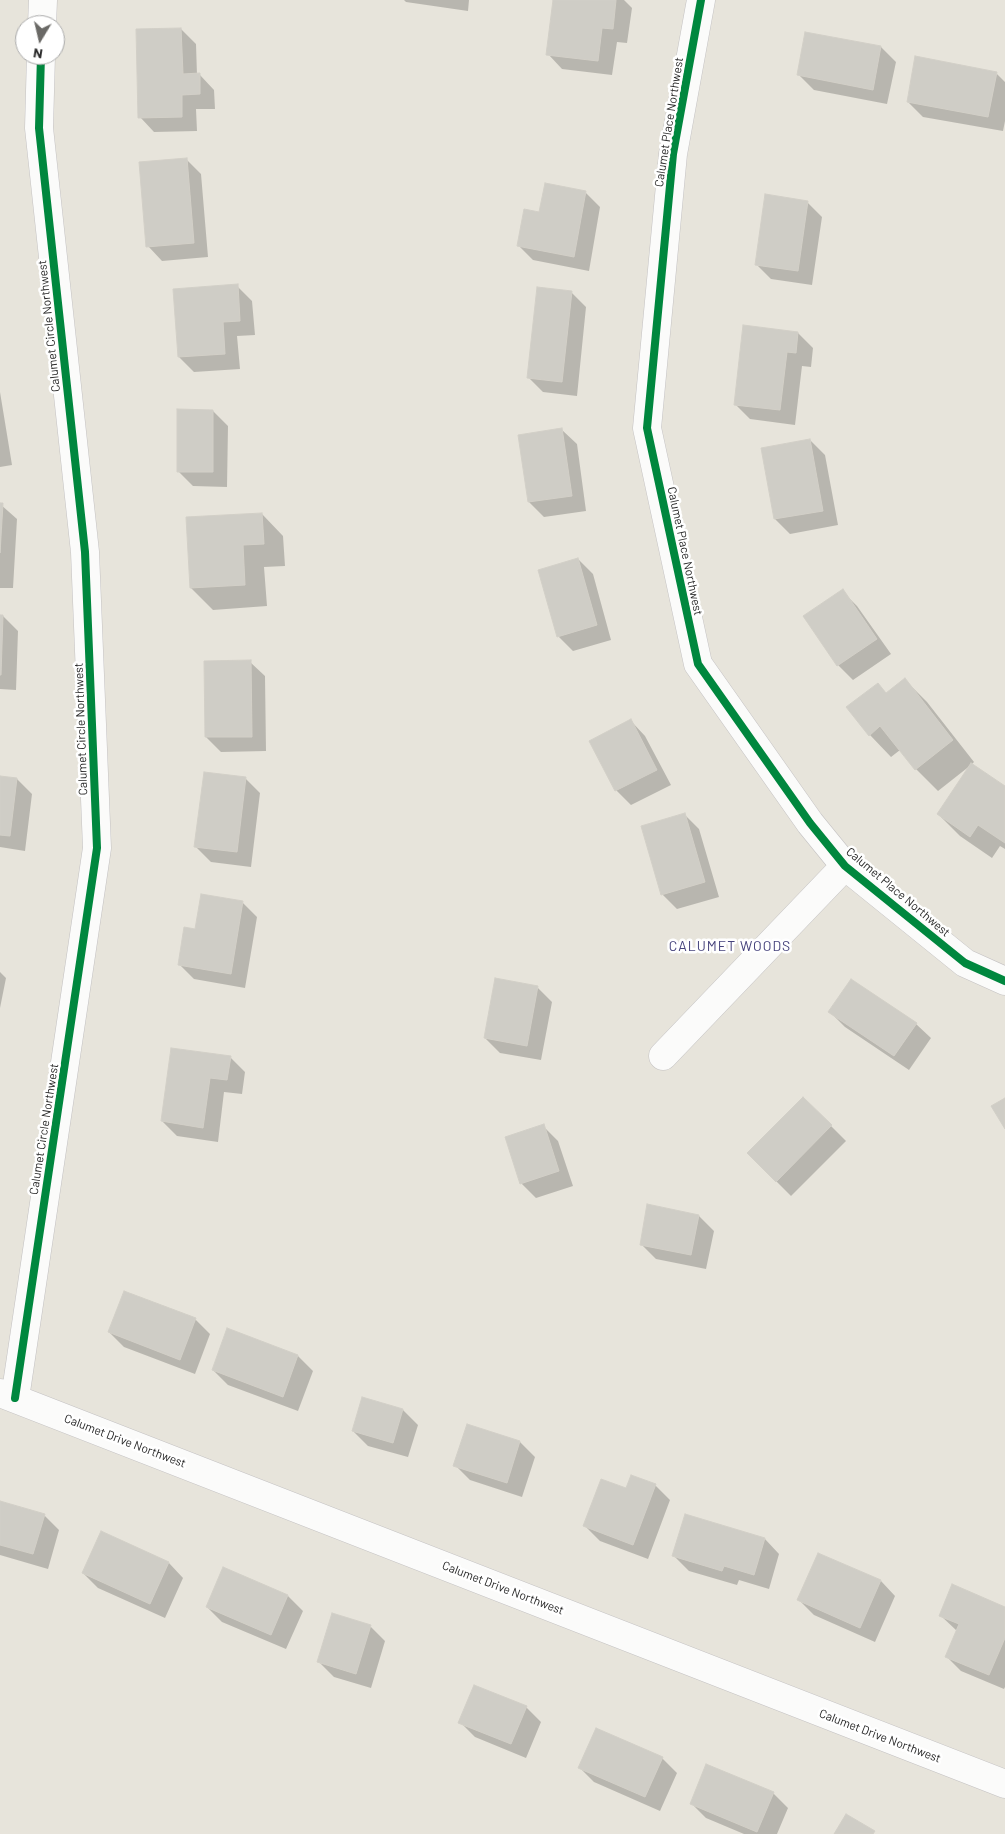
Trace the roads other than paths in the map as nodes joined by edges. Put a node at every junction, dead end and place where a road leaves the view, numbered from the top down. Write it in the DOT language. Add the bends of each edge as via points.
graph roads {
  1 [pos="43,0"];
  2 [pos="701,0"];
  3 [pos="42,15"];
  4 [pos="41,65"];
  5 [pos="846,866"];
  6 [pos="1005,981"];
  7 [pos="663,1056"];
  8 [pos="8,1396"];
  9 [pos="1005,1784"];
  1 -- 3 [label="street"];
  2 -- 5 [label="street, Calumet Place Northwest" via="673,154 647,428 698,664 810,823"];
  4 -- 8 [label="street, Calumet Circle Northwest" via="39,128 85,552 97,848"];
  5 -- 6 [label="street, Calumet Place Northwest" via="965,963"];
  5 -- 7 [label="street"];
  8 -- 9 [label="street, Calumet Drive Northwest"];
}
